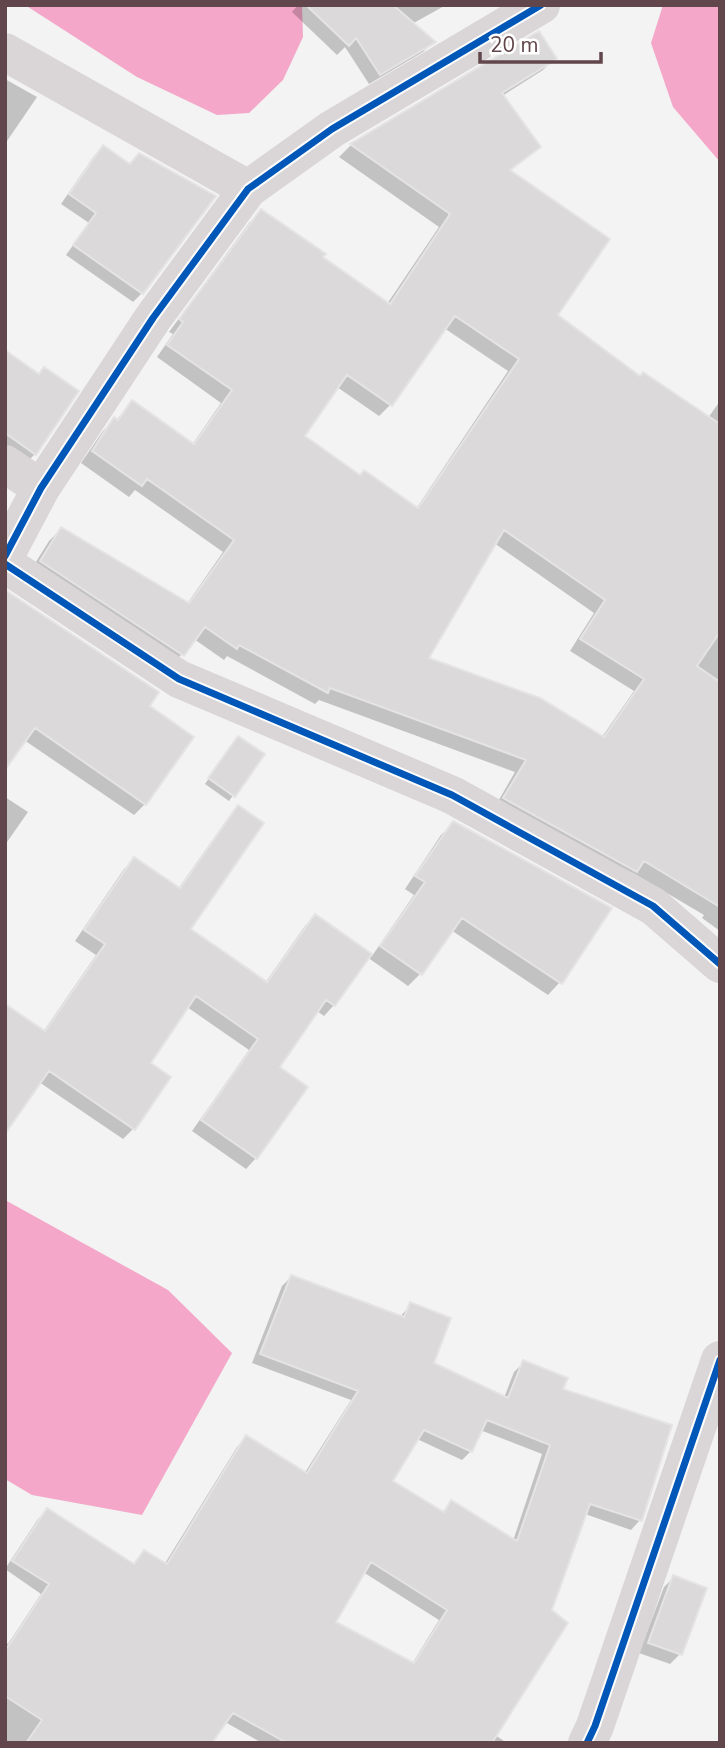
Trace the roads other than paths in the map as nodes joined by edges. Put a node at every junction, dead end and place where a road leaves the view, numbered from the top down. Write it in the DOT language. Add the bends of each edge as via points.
graph roads {
  1 [pos="541,5"];
  2 [pos="5,52"];
  3 [pos="248,189"];
  4 [pos="5,464"];
  5 [pos="41,488"];
  6 [pos="5,556"];
  7 [pos="5,564"];
  8 [pos="720,964"];
  9 [pos="720,1360"];
  10 [pos="587,1743"];
  1 -- 3 [label="street" via="332,129"];
  2 -- 3 [label="street"];
  3 -- 5 [label="street" via="153,318"];
  4 -- 5 [label="street"];
  5 -- 6 [label="street"];
  7 -- 8 [label="street" via="179,679 452,794 653,906"];
  9 -- 10 [label="street"];
}
